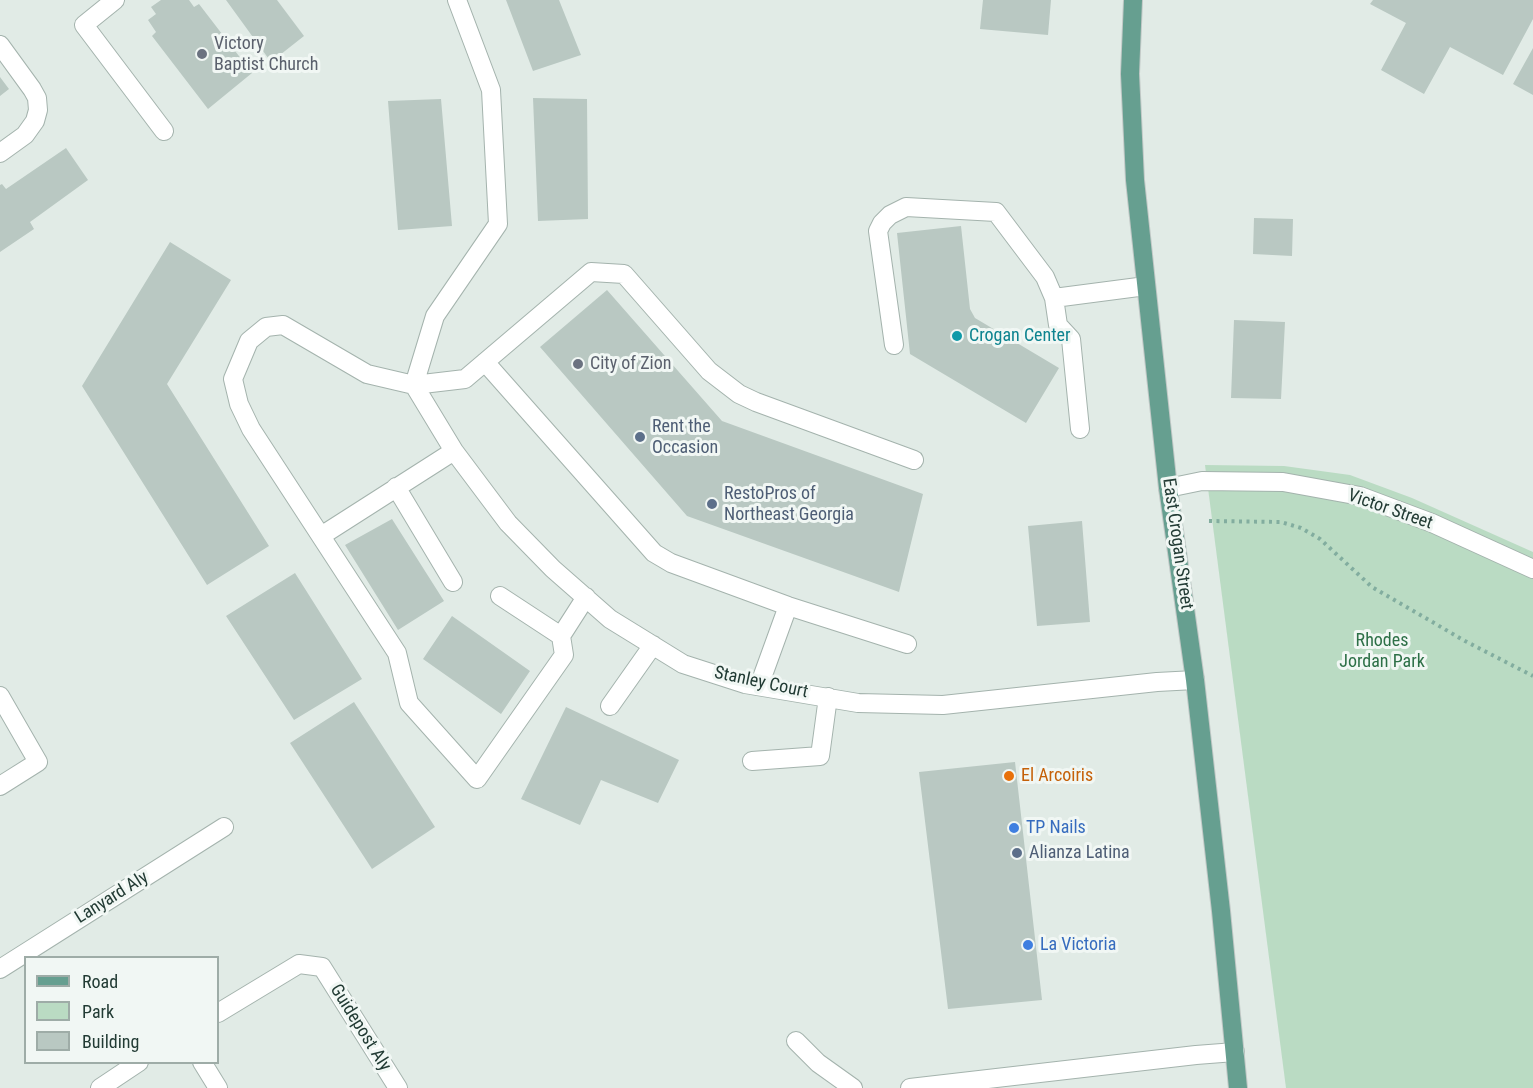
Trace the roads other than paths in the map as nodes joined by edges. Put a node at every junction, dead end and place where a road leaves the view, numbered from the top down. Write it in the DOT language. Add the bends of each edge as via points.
graph roads {
  1 [pos="115,0"];
  2 [pos="457,0"];
  3 [pos="1133,0"];
  4 [pos="0,45"];
  5 [pos="164,131"];
  6 [pos="0,153"];
  7 [pos="1146,286"];
  8 [pos="1054,298"];
  9 [pos="894,345"];
  10 [pos="485,362"];
  11 [pos="414,385"];
  12 [pos="1080,429"];
  13 [pos="454,451"];
  14 [pos="914,460"];
  15 [pos="396,487"];
  16 [pos="1168,488"];
  17 [pos="321,536"];
  18 [pos="1533,569"];
  19 [pos="453,582"];
  20 [pos="500,596"];
  21 [pos="586,597"];
  22 [pos="788,606"];
  23 [pos="561,636"];
  24 [pos="907,644"];
  25 [pos="653,645"];
  26 [pos="1195,680"];
  27 [pos="759,686"];
  28 [pos="0,696"];
  29 [pos="828,698"];
  30 [pos="610,705"];
  31 [pos="752,761"];
  32 [pos="0,786"];
  33 [pos="224,827"];
  34 [pos="0,969"];
  35 [pos="219,1012"];
  36 [pos="796,1041"];
  37 [pos="1234,1052"];
  38 [pos="137,1064"];
  39 [pos="203,1064"];
  40 [pos="100,1088"];
  41 [pos="219,1088"];
  42 [pos="398,1088"];
  43 [pos="853,1088"];
  44 [pos="910,1088"];
  45 [pos="1238,1088"];
  1 -- 5 [label="street" via="84,26"];
  2 -- 11 [label="street" via="491,90 498,224 435,316"];
  3 -- 7 [label="main road, East Crogan Street" via="1130,74 1134,168"];
  4 -- 6 [label="street" via="32,89 38,110 25,135"];
  7 -- 8 [label="street"];
  7 -- 16 [label="main road, East Crogan Street"];
  8 -- 9 [label="street" via="1045,277 996,212 906,207 890,215 878,231"];
  8 -- 12 [label="street" via="1058,325 1071,339"];
  10 -- 11 [label="street" via="465,379"];
  10 -- 14 [label="street" via="591,272 624,274 709,371 739,393"];
  10 -- 22 [label="street" via="654,553 671,563"];
  11 -- 13 [label="street, Stanley Court"];
  11 -- 17 [label="street" via="367,374 283,325 266,327 249,341 233,379 239,404"];
  13 -- 15 [label="street"];
  13 -- 21 [label="street, Stanley Court" via="508,523"];
  15 -- 17 [label="street"];
  15 -- 19 [label="street"];
  16 -- 18 [label="street, Victor Street" via="1202,481 1283,482 1360,496 1432,523"];
  16 -- 26 [label="main road, East Crogan Street"];
  17 -- 23 [label="street" via="397,653 409,703 477,779 564,655"];
  20 -- 23 [label="street"];
  21 -- 23 [label="street"];
  21 -- 25 [label="street, Stanley Court" via="610,618"];
  22 -- 24 [label="street"];
  22 -- 27 [label="street"];
  25 -- 27 [label="street, Stanley Court" via="683,664"];
  25 -- 30 [label="street"];
  26 -- 29 [label="street, Stanley Court" via="943,705 858,703"];
  26 -- 37 [label="main road, East Crogan Street"];
  27 -- 29 [label="street, Stanley Court"];
  28 -- 32 [label="street" via="38,762"];
  29 -- 31 [label="street" via="820,756"];
  33 -- 34 [label="street, Lanyard Aly"];
  35 -- 42 [label="street, Guidepost Aly" via="299,964 322,968"];
  36 -- 43 [label="street"];
  37 -- 44 [label="street"];
  37 -- 45 [label="main road, East Crogan Street"];
  38 -- 40 [label="street"];
  39 -- 41 [label="street"];
}
